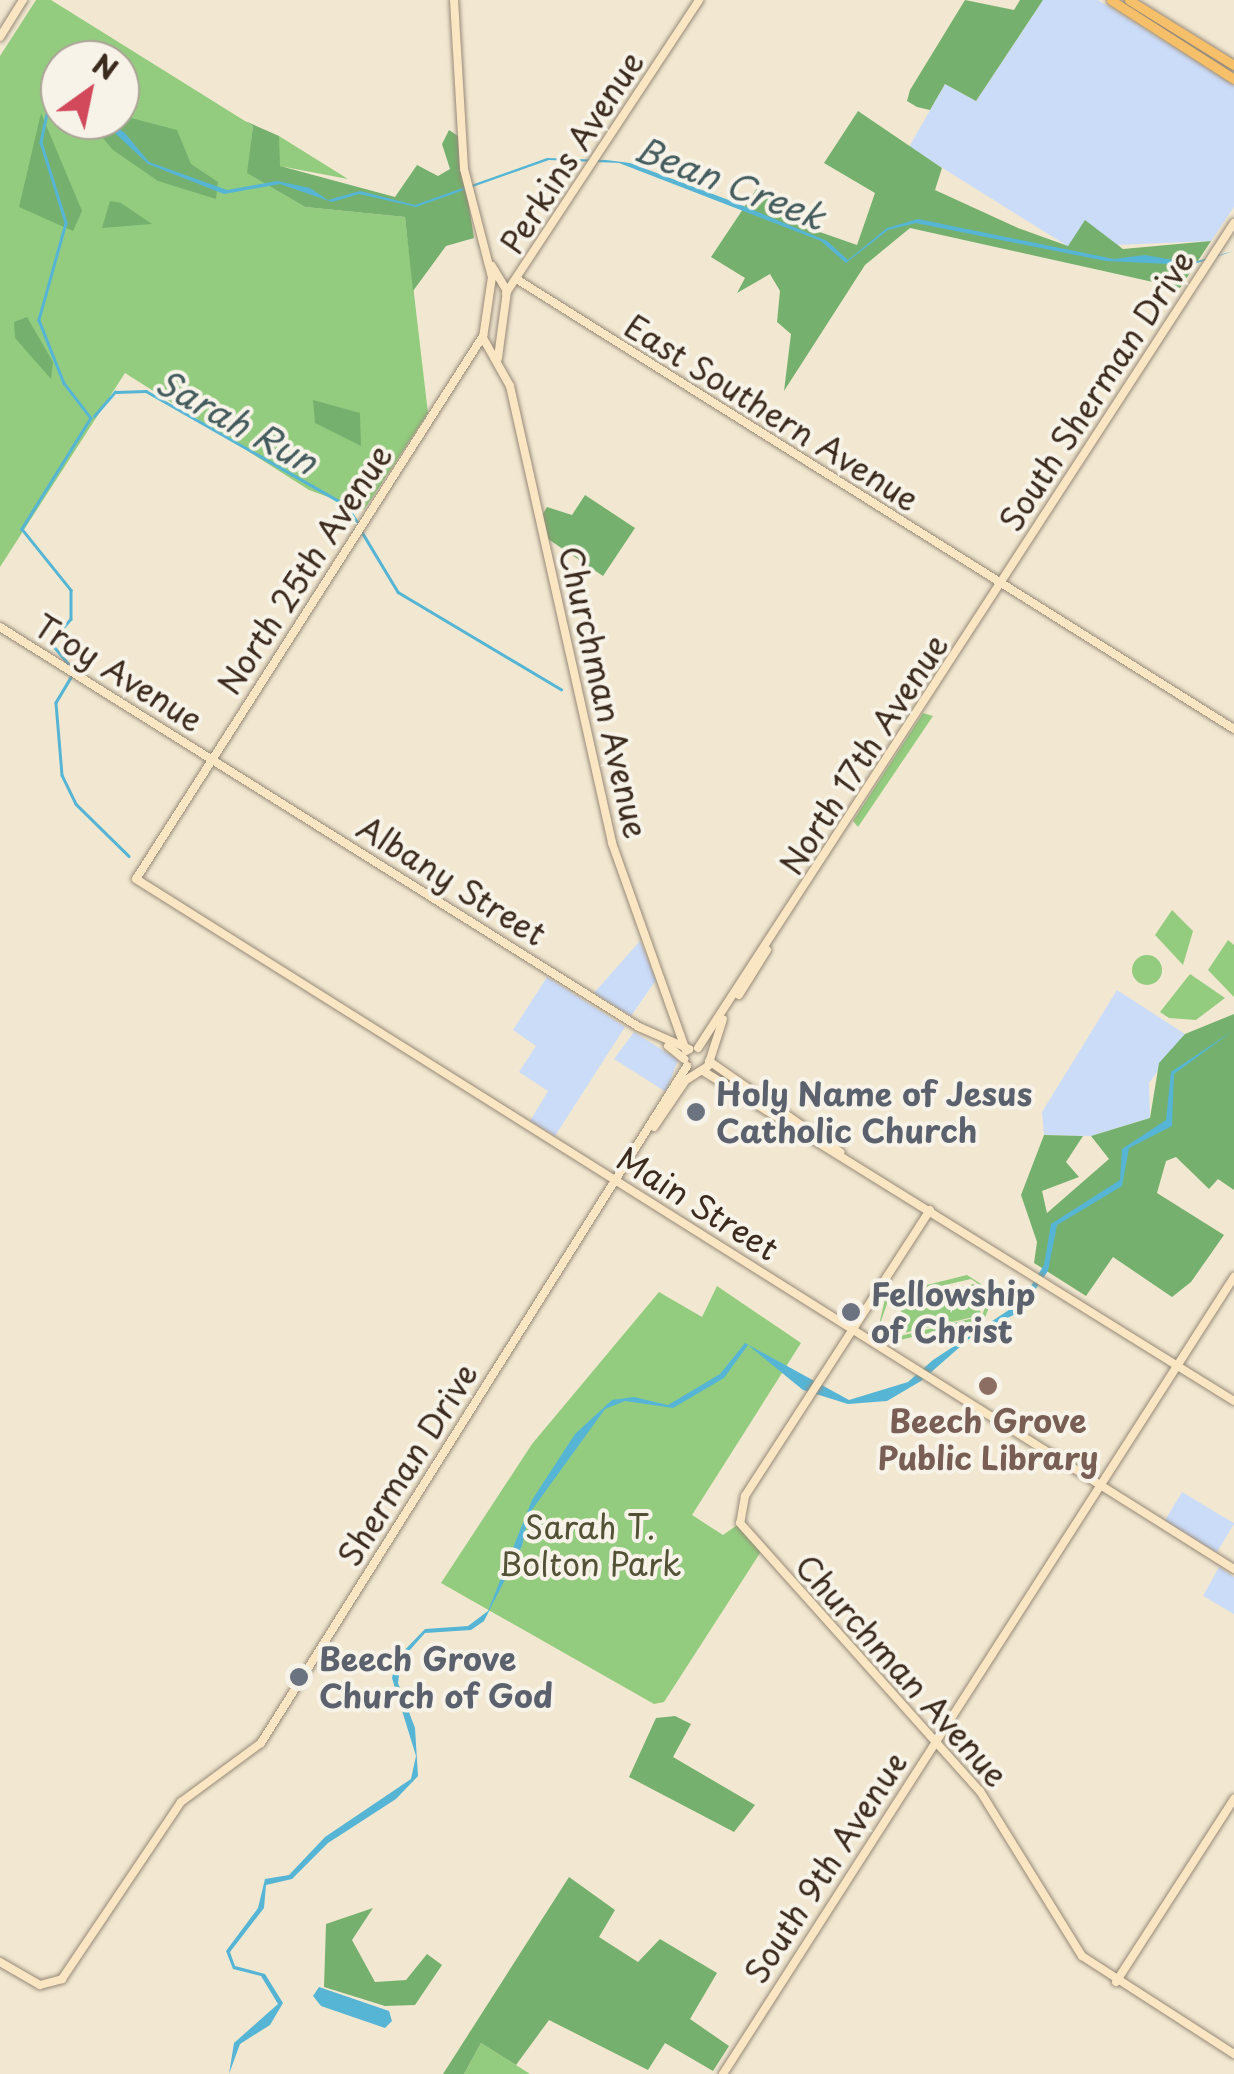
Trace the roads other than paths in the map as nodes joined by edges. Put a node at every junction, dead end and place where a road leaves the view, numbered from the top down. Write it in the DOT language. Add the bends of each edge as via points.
graph roads {
  1 [pos="24,0"];
  2 [pos="454,0"];
  3 [pos="699,0"];
  4 [pos="1111,0"];
  5 [pos="1133,4"];
  6 [pos="0,37"];
  7 [pos="1234,66"];
  8 [pos="1234,79"];
  9 [pos="1234,223"];
  10 [pos="479,238"];
  11 [pos="518,280"];
  12 [pos="502,291"];
  13 [pos="483,336"];
  14 [pos="499,343"];
  15 [pos="488,346"];
  16 [pos="498,358"];
  17 [pos="1001,585"];
  18 [pos="0,627"];
  19 [pos="1234,729"];
  20 [pos="212,759"];
  21 [pos="136,880"];
  22 [pos="723,1019"];
  23 [pos="680,1030"];
  24 [pos="665,1041"];
  25 [pos="689,1053"];
  26 [pos="708,1058"];
  27 [pos="700,1072"];
  28 [pos="654,1127"];
  29 [pos="840,1152"];
  30 [pos="617,1181"];
  31 [pos="930,1210"];
  32 [pos="1234,1277"];
  33 [pos="852,1330"];
  34 [pos="1177,1365"];
  35 [pos="1234,1401"];
  36 [pos="1100,1484"];
  37 [pos="1234,1569"];
  38 [pos="935,1741"];
  39 [pos="1234,1800"];
  40 [pos="0,1962"];
  41 [pos="1116,1982"];
  42 [pos="1234,2054"];
  43 [pos="723,2074"];
  1 -- 6 [label="street"];
  2 -- 10 [label="street, Churchman Avenue" via="467,184"];
  3 -- 11 [label="street, Perkins Avenue"];
  4 -- 5 [label="main road"];
  5 -- 7 [label="main road"];
  5 -- 8 [label="main road"];
  9 -- 17 [label="street, South Sherman Drive"];
  10 -- 12 [label="street, Churchman Avenue"];
  10 -- 12 [label="street, Churchman Avenue" via="491,286"];
  11 -- 12 [label="street, Perkins Avenue"];
  11 -- 17 [label="street, East Southern Avenue"];
  12 -- 13 [label="street, Churchman Avenue"];
  12 -- 14 [label="street, Churchman Avenue"];
  13 -- 15 [label="street, Churchman Avenue"];
  13 -- 20 [label="street, North 25th Avenue"];
  14 -- 15 [label="street"];
  14 -- 16 [label="street, Churchman Avenue"];
  15 -- 16 [label="street, Churchman Avenue"];
  16 -- 23 [label="street, Churchman Avenue" via="612,843"];
  17 -- 19 [label="street, East Southern Avenue"];
  17 -- 22 [label="street, North 17th Avenue"];
  18 -- 20 [label="street, Troy Avenue"];
  20 -- 21 [label="street, North 25th Avenue"];
  20 -- 24 [label="street, Albany Street"];
  21 -- 30 [label="street, Main Street"];
  22 -- 25 [label="street, North 17th Avenue"];
  22 -- 26 [label="street, North 17th Avenue"];
  23 -- 24 [label="street"];
  23 -- 25 [label="street, Churchman Avenue"];
  24 -- 25 [label="street, Albany Street"];
  25 -- 26 [label="street"];
  25 -- 27 [label="street"];
  25 -- 28 [label="street, North 17th Avenue"];
  26 -- 27 [label="street, North 17th Avenue"];
  26 -- 29 [label="street"];
  27 -- 28 [label="street, North 17th Avenue"];
  27 -- 29 [label="street"];
  28 -- 30 [label="street, North 17th Avenue"];
  29 -- 31 [label="street"];
  30 -- 33 [label="street, Main Street"];
  30 -- 40 [label="street, Sherman Drive" via="254,1751 181,1802 51,1985"];
  31 -- 33 [label="street"];
  31 -- 34 [label="street"];
  32 -- 34 [label="street, South 9th Avenue"];
  33 -- 36 [label="street, Main Street"];
  33 -- 38 [label="street, Churchman Avenue" via="742,1503 740,1523"];
  34 -- 35 [label="street"];
  34 -- 36 [label="street, South 9th Avenue"];
  36 -- 37 [label="street, Main Street"];
  36 -- 38 [label="street, South 9th Avenue"];
  38 -- 41 [label="street, Churchman Avenue" via="991,1805 1075,1948"];
  38 -- 43 [label="street, South 9th Avenue"];
  39 -- 41 [label="street"];
  41 -- 42 [label="street, Churchman Avenue"];
}
